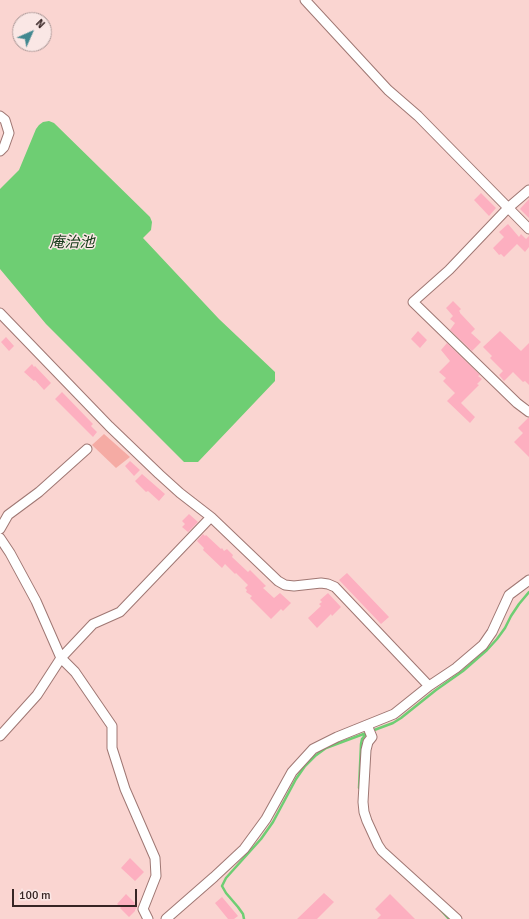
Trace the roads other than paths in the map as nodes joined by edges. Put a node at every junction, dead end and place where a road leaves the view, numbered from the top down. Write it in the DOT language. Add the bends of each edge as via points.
graph roads {
  1 [pos="305,0"];
  2 [pos="0,116"];
  3 [pos="0,150"];
  4 [pos="529,190"];
  5 [pos="508,208"];
  6 [pos="529,229"];
  7 [pos="0,313"];
  8 [pos="529,412"];
  9 [pos="87,449"];
  10 [pos="211,517"];
  11 [pos="0,529"];
  12 [pos="0,538"];
  13 [pos="529,580"];
  14 [pos="61,658"];
  15 [pos="429,686"];
  16 [pos="367,725"];
  17 [pos="0,736"];
  18 [pos="148,919"];
  19 [pos="166,919"];
  20 [pos="457,919"];
  1 -- 5 [label="street" via="388,90 418,116"];
  2 -- 3 [label="street" via="9,133 4,147"];
  4 -- 5 [label="street"];
  5 -- 6 [label="street"];
  5 -- 8 [label="street" via="449,270 413,302"];
  7 -- 10 [label="street" via="153,469"];
  9 -- 11 [label="street" via="39,492 8,515"];
  10 -- 14 [label="street" via="120,612 93,624"];
  10 -- 15 [label="street" via="285,585 321,583 335,587"];
  12 -- 14 [label="street" via="36,601"];
  13 -- 15 [label="street" via="509,595 483,645"];
  14 -- 17 [label="street" via="37,695"];
  14 -- 18 [label="street" via="75,672 112,726 112,748 125,789 155,858 156,876 143,909"];
  15 -- 16 [label="street" via="394,714"];
  16 -- 19 [label="street" via="314,749 292,772 266,819 244,849"];
  16 -- 20 [label="street" via="372,737 366,750 363,802 367,821 378,845"];
}
